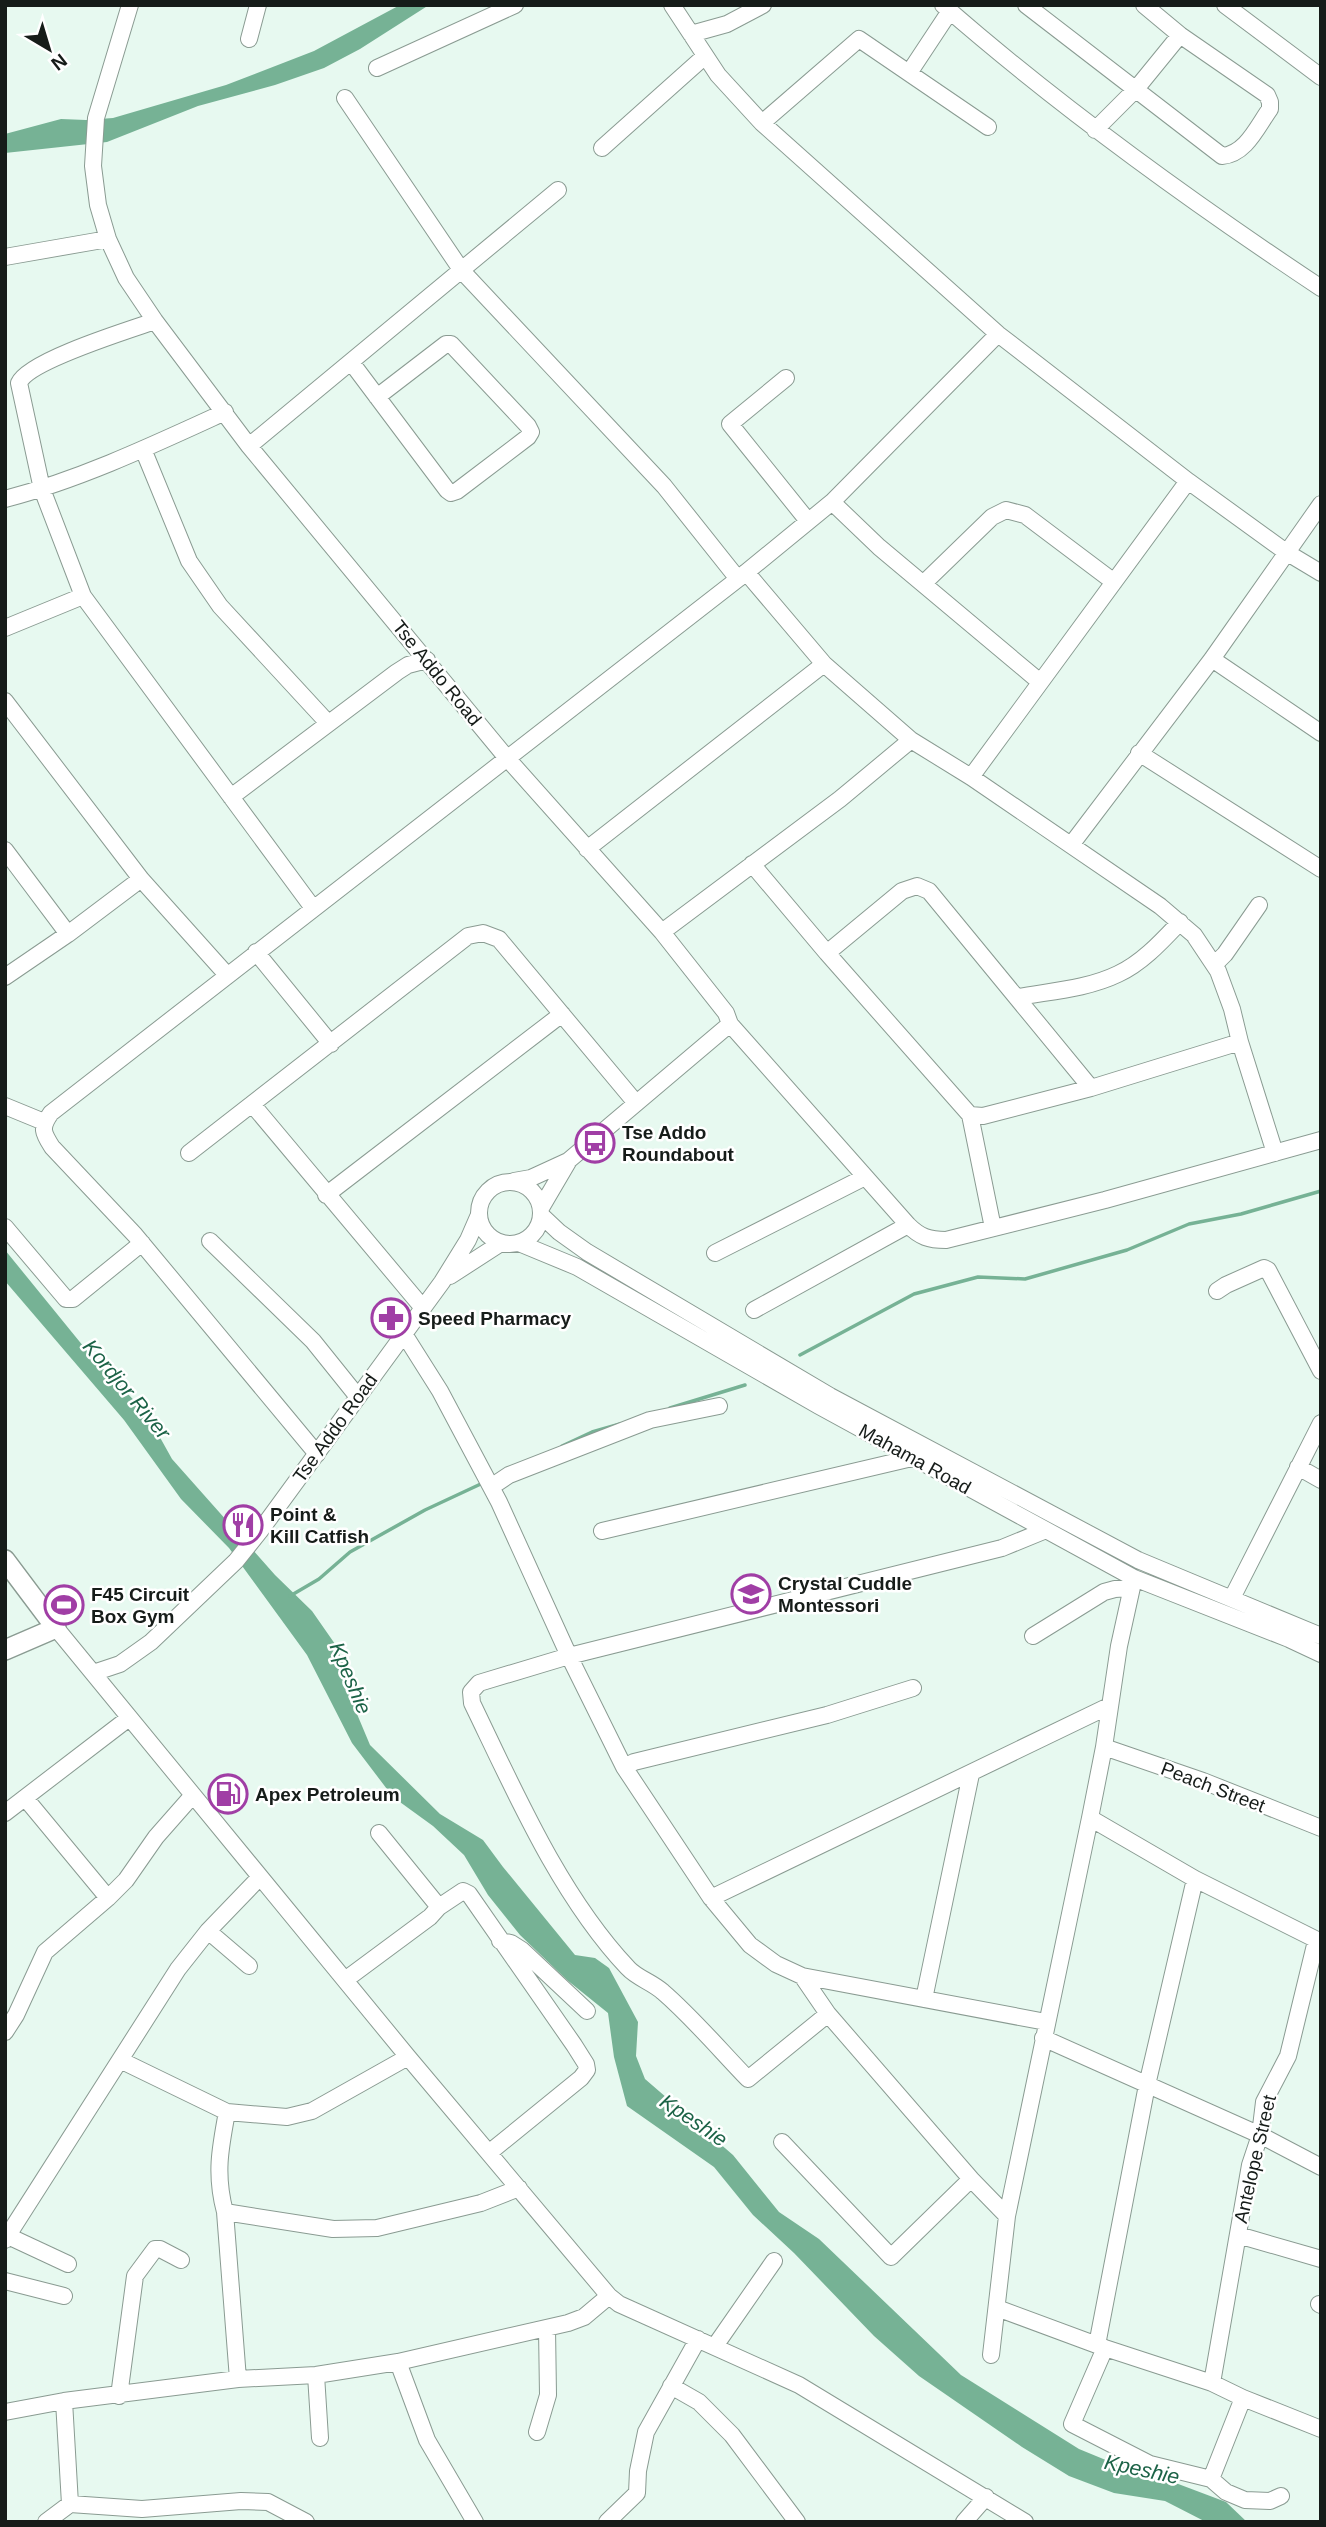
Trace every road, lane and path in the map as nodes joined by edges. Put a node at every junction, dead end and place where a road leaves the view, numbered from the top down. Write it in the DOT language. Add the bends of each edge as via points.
graph roads {
  1 [pos="130,5"];
  2 [pos="258,5"];
  3 [pos="515,5"];
  4 [pos="672,5"];
  5 [pos="763,5"];
  6 [pos="1026,5"];
  7 [pos="1144,5"];
  8 [pos="1225,5"];
  9 [pos="947,8"];
  10 [pos="691,34"];
  11 [pos="1180,35"];
  12 [pos="249,39"];
  13 [pos="705,56"];
  14 [pos="377,68"];
  15 [pos="909,73"];
  16 [pos="1321,77"];
  17 [pos="1136,89"];
  18 [pos="345,98"];
  19 [pos="762,123"];
  20 [pos="988,127"];
  21 [pos="1096,130"];
  22 [pos="602,148"];
  23 [pos="558,190"];
  24 [pos="108,239"];
  25 [pos="5,257"];
  26 [pos="462,271"];
  27 [pos="1321,288"];
  28 [pos="155,321"];
  29 [pos="999,334"];
  30 [pos="351,362"];
  31 [pos="786,378"];
  32 [pos="377,397"];
  33 [pos="225,412"];
  34 [pos="249,446"];
  35 [pos="144,449"];
  36 [pos="1188,481"];
  37 [pos="42,489"];
  38 [pos="5,499"];
  39 [pos="832,502"];
  40 [pos="1321,504"];
  41 [pos="808,522"];
  42 [pos="1286,552"];
  43 [pos="1321,573"];
  44 [pos="742,575"];
  45 [pos="1114,582"];
  46 [pos="924,583"];
  47 [pos="83,596"];
  48 [pos="5,628"];
  49 [pos="1212,659"];
  50 [pos="427,660"];
  51 [pos="824,664"];
  52 [pos="1041,682"];
  53 [pos="5,701"];
  54 [pos="328,723"];
  55 [pos="1321,733"];
  56 [pos="911,740"];
  57 [pos="1139,753"];
  58 [pos="506,757"];
  59 [pos="971,777"];
  60 [pos="231,797"];
  61 [pos="1070,845"];
  62 [pos="587,849"];
  63 [pos="5,850"];
  64 [pos="752,864"];
  65 [pos="1321,869"];
  66 [pos="141,880"];
  67 [pos="1259,905"];
  68 [pos="313,908"];
  69 [pos="1180,922"];
  70 [pos="662,932"];
  71 [pos="68,934"];
  72 [pos="256,952"];
  73 [pos="827,953"];
  74 [pos="1214,965"];
  75 [pos="227,975"];
  76 [pos="5,976"];
  77 [pos="1018,997"];
  78 [pos="562,1014"];
  79 [pos="730,1024"];
  80 [pos="1240,1042"];
  81 [pos="331,1044"];
  82 [pos="1091,1088"];
  83 [pos="253,1104"];
  84 [pos="636,1104"];
  85 [pos="5,1105"];
  86 [pos="970,1115"];
  87 [pos="44,1122"];
  88 [pos="1321,1140"];
  89 [pos="189,1153"];
  90 [pos="1275,1153"];
  91 [pos="568,1161"];
  92 [pos="864,1177"];
  93 [pos="514,1181"];
  94 [pos="326,1195"];
  95 [pos="541,1212"];
  96 [pos="478,1217"];
  97 [pos="908,1225"];
  98 [pos="5,1227"];
  99 [pos="993,1228"];
  100 [pos="210,1241"];
  101 [pos="142,1243"];
  102 [pos="501,1243"];
  103 [pos="519,1243"];
  104 [pos="715,1252"];
  105 [pos="442,1282"];
  106 [pos="1217,1291"];
  107 [pos="423,1308"];
  108 [pos="754,1310"];
  109 [pos="404,1334"];
  110 [pos="1321,1371"];
  111 [pos="358,1397"];
  112 [pos="719,1406"];
  113 [pos="1321,1423"];
  114 [pos="317,1454"];
  115 [pos="912,1458"];
  116 [pos="1298,1467"];
  117 [pos="1321,1480"];
  118 [pos="491,1486"];
  119 [pos="1046,1530"];
  120 [pos="602,1531"];
  121 [pos="5,1560"];
  122 [pos="1132,1583"];
  123 [pos="1232,1598"];
  124 [pos="56,1628"];
  125 [pos="1033,1636"];
  126 [pos="1321,1636"];
  127 [pos="5,1650"];
  128 [pos="1321,1654"];
  129 [pos="569,1656"];
  130 [pos="93,1673"];
  131 [pos="913,1688"];
  132 [pos="1109,1706"];
  133 [pos="129,1718"];
  134 [pos="1104,1747"];
  135 [pos="624,1766"];
  136 [pos="971,1774"];
  137 [pos="193,1795"];
  138 [pos="26,1799"];
  139 [pos="5,1813"];
  140 [pos="1090,1818"];
  141 [pos="1321,1828"];
  142 [pos="379,1833"];
  143 [pos="260,1877"];
  144 [pos="1195,1879"];
  145 [pos="108,1898"];
  146 [pos="711,1898"];
  147 [pos="439,1907"];
  148 [pos="208,1931"];
  149 [pos="500,1941"];
  150 [pos="1318,1941"];
  151 [pos="249,1966"];
  152 [pos="802,1976"];
  153 [pos="345,1980"];
  154 [pos="924,1999"];
  155 [pos="587,2011"];
  156 [pos="828,2014"];
  157 [pos="1044,2030"];
  158 [pos="5,2032"];
  159 [pos="408,2057"];
  160 [pos="122,2061"];
  161 [pos="1147,2085"];
  162 [pos="227,2112"];
  163 [pos="1260,2135"];
  164 [pos="782,2142"];
  165 [pos="490,2152"];
  166 [pos="1321,2167"];
  167 [pos="971,2179"];
  168 [pos="519,2188"];
  169 [pos="225,2212"];
  170 [pos="1007,2216"];
  171 [pos="1238,2235"];
  172 [pos="7,2238"];
  173 [pos="1321,2259"];
  174 [pos="181,2260"];
  175 [pos="774,2261"];
  176 [pos="68,2264"];
  177 [pos="5,2281"];
  178 [pos="64,2296"];
  179 [pos="609,2296"];
  180 [pos="997,2308"];
  181 [pos="547,2328"];
  182 [pos="698,2339"];
  183 [pos="715,2346"];
  184 [pos="1101,2347"];
  185 [pos="991,2355"];
  186 [pos="398,2362"];
  187 [pos="316,2375"];
  188 [pos="238,2379"];
  189 [pos="1212,2383"];
  190 [pos="671,2386"];
  191 [pos="119,2396"];
  192 [pos="1243,2399"];
  193 [pos="64,2401"];
  194 [pos="5,2412"];
  195 [pos="1321,2429"];
  196 [pos="537,2432"];
  197 [pos="320,2438"];
  198 [pos="1211,2479"];
  199 [pos="1281,2496"];
  200 [pos="986,2497"];
  201 [pos="69,2504"];
  202 [pos="1020,2521"];
  203 [pos="46,2522"];
  204 [pos="306,2522"];
  205 [pos="475,2522"];
  206 [pos="607,2522"];
  207 [pos="796,2522"];
  208 [pos="964,2522"];
  1 -- 24 [label="street, Tse Addo Road" via="96,118 93,145 98,205"];
  2 -- 12 [label="street"];
  3 -- 14 [label="street"];
  4 -- 10 [label="street"];
  5 -- 10 [label="street" via="727,24"];
  6 -- 17 [label="street"];
  7 -- 11 [label="street"];
  8 -- 16 [label="street"];
  9 -- 15 [label="street"];
  9 -- 21 [label="street"];
  10 -- 13 [label="street"];
  11 -- 17 [label="street"];
  11 -- 17 [label="street" via="1267,95 1270,109 1241,150 1222,156"];
  13 -- 19 [label="street"];
  13 -- 22 [label="street"];
  15 -- 19 [label="street" via="859,39"];
  15 -- 20 [label="street"];
  17 -- 21 [label="street"];
  18 -- 26 [label="street"];
  19 -- 29 [label="street"];
  21 -- 27 [label="street"];
  23 -- 26 [label="street"];
  24 -- 25 [label="street"];
  24 -- 28 [label="street, Tse Addo Road"];
  26 -- 30 [label="street"];
  26 -- 44 [label="street"];
  28 -- 33 [label="street, Tse Addo Road"];
  28 -- 37 [label="street" via="51,359 22,376 19,383"];
  29 -- 36 [label="street"];
  29 -- 39 [label="street"];
  30 -- 32 [label="street"];
  30 -- 34 [label="street"];
  31 -- 41 [label="street" via="730,424"];
  32 -- 32 [label="street" via="451,493 531,432 451,344"];
  33 -- 34 [label="street, Tse Addo Road"];
  33 -- 35 [label="street"];
  34 -- 50 [label="street, Tse Addo Road"];
  35 -- 37 [label="street"];
  35 -- 54 [label="street" via="189,561 220,606"];
  36 -- 42 [label="street"];
  36 -- 45 [label="street"];
  37 -- 38 [label="street"];
  37 -- 47 [label="street"];
  39 -- 41 [label="street"];
  39 -- 46 [label="street"];
  40 -- 42 [label="street"];
  41 -- 44 [label="street"];
  42 -- 43 [label="street"];
  42 -- 49 [label="street"];
  44 -- 51 [label="street"];
  44 -- 58 [label="street"];
  45 -- 46 [label="street" via="1024,515 1006,510 992,517"];
  45 -- 52 [label="street"];
  46 -- 52 [label="street"];
  47 -- 48 [label="street"];
  47 -- 60 [label="street"];
  49 -- 55 [label="street"];
  49 -- 57 [label="street"];
  50 -- 54 [label="street" via="397,672"];
  50 -- 58 [label="street, Tse Addo Road"];
  51 -- 56 [label="street"];
  51 -- 62 [label="street"];
  52 -- 59 [label="street"];
  53 -- 66 [label="street"];
  54 -- 60 [label="street"];
  56 -- 59 [label="street"];
  56 -- 64 [label="street"];
  57 -- 61 [label="street"];
  57 -- 65 [label="street"];
  58 -- 62 [label="street, Tse Addo Road"];
  58 -- 68 [label="street"];
  59 -- 61 [label="street"];
  60 -- 68 [label="street"];
  61 -- 69 [label="street"];
  62 -- 70 [label="street, Tse Addo Road"];
  63 -- 71 [label="street"];
  64 -- 70 [label="street"];
  64 -- 73 [label="street"];
  66 -- 71 [label="street"];
  66 -- 75 [label="street"];
  67 -- 74 [label="street"];
  68 -- 72 [label="street"];
  69 -- 74 [label="street"];
  69 -- 77 [label="street" via="1119,974 1089,985"];
  70 -- 79 [label="street, Tse Addo Road"];
  71 -- 76 [label="street"];
  72 -- 75 [label="street"];
  72 -- 81 [label="street"];
  73 -- 77 [label="street" via="902,891 917,886 929,891"];
  73 -- 86 [label="street"];
  74 -- 80 [label="street"];
  75 -- 87 [label="street"];
  77 -- 82 [label="street"];
  78 -- 81 [label="street" via="499,939 483,933 468,936"];
  78 -- 84 [label="street"];
  78 -- 94 [label="street"];
  79 -- 84 [label="street"];
  79 -- 92 [label="street, Tse Addo Road"];
  80 -- 82 [label="street"];
  80 -- 90 [label="street"];
  81 -- 83 [label="street"];
  82 -- 86 [label="street" via="983,1116"];
  83 -- 89 [label="street"];
  83 -- 94 [label="street"];
  84 -- 91 [label="street"];
  85 -- 87 [label="street"];
  86 -- 99 [label="street"];
  87 -- 101 [label="street" via="44,1134 52,1147"];
  88 -- 90 [label="street"];
  90 -- 99 [label="street"];
  91 -- 93 [label="street"];
  91 -- 95 [label="street"];
  92 -- 97 [label="street, Tse Addo Road"];
  92 -- 104 [label="street"];
  93 -- 95 [label="street" via="532,1190"];
  93 -- 96 [label="street" via="492,1186 479,1205"];
  94 -- 107 [label="street"];
  95 -- 103 [label="street" via="538,1227"];
  95 -- 123 [label="street, Mahama Road" via="587,1252 830,1396 1138,1560"];
  96 -- 102 [label="street" via="482,1228"];
  96 -- 105 [label="street, Tse Addo Road"];
  97 -- 99 [label="street" via="930,1240"];
  97 -- 108 [label="street"];
  98 -- 101 [label="street" via="66,1299 73,1299"];
  100 -- 111 [label="street" via="313,1341"];
  101 -- 114 [label="street"];
  102 -- 103 [label="street"];
  102 -- 105 [label="street, Tse Addo Road"];
  103 -- 115 [label="street, Mahama Road" via="577,1266"];
  105 -- 107 [label="street, Tse Addo Road"];
  106 -- 110 [label="street" via="1255,1270 1268,1270"];
  107 -- 109 [label="street, Tse Addo Road"];
  109 -- 111 [label="street, Tse Addo Road"];
  109 -- 118 [label="street"];
  111 -- 114 [label="street, Tse Addo Road"];
  112 -- 118 [label="street" via="650,1420"];
  113 -- 116 [label="street"];
  114 -- 130 [label="street, Tse Addo Road" via="236,1561 207,1590 132,1656"];
  115 -- 119 [label="street, Mahama Road"];
  115 -- 120 [label="street"];
  116 -- 117 [label="street"];
  116 -- 123 [label="street"];
  118 -- 129 [label="street"];
  119 -- 122 [label="street, Mahama Road"];
  119 -- 129 [label="street" via="1002,1548"];
  121 -- 124 [label="main road"];
  122 -- 125 [label="street" via="1104,1592"];
  122 -- 128 [label="street, Mahama Road"];
  122 -- 132 [label="street"];
  123 -- 126 [label="street, Mahama Road"];
  124 -- 127 [label="main road"];
  124 -- 130 [label="street"];
  129 -- 135 [label="street"];
  129 -- 156 [label="street" via="478,1683 471,1692 508,1778 590,1922 629,1970 664,1993 748,2079"];
  130 -- 133 [label="street"];
  131 -- 135 [label="street" via="827,1715"];
  132 -- 134 [label="street"];
  132 -- 136 [label="street"];
  133 -- 137 [label="street"];
  133 -- 138 [label="street"];
  134 -- 140 [label="street"];
  134 -- 141 [label="street, Peach Street"];
  135 -- 146 [label="street"];
  136 -- 146 [label="street"];
  136 -- 154 [label="street"];
  137 -- 143 [label="street"];
  137 -- 145 [label="street"];
  138 -- 139 [label="street"];
  138 -- 145 [label="street"];
  140 -- 144 [label="street"];
  140 -- 157 [label="street"];
  142 -- 147 [label="street"];
  143 -- 148 [label="street"];
  143 -- 153 [label="street"];
  144 -- 150 [label="street"];
  144 -- 161 [label="street"];
  145 -- 158 [label="street" via="45,1952"];
  146 -- 152 [label="street" via="750,1945"];
  147 -- 149 [label="street" via="463,1891 469,1894"];
  147 -- 153 [label="street"];
  148 -- 151 [label="street"];
  148 -- 160 [label="street" via="178,1969"];
  149 -- 155 [label="street" via="522,1950"];
  149 -- 165 [label="street" via="587,2070"];
  150 -- 163 [label="street, Antelope Street" via="1287,2056 1264,2102"];
  152 -- 154 [label="street"];
  152 -- 156 [label="street"];
  153 -- 159 [label="street"];
  154 -- 157 [label="street"];
  156 -- 167 [label="street"];
  157 -- 161 [label="street"];
  157 -- 170 [label="street"];
  159 -- 162 [label="street" via="312,2111 287,2117"];
  159 -- 165 [label="street"];
  160 -- 162 [label="street"];
  160 -- 172 [label="street"];
  161 -- 163 [label="street"];
  161 -- 184 [label="street"];
  162 -- 169 [label="street" via="218,2159 218,2188"];
  163 -- 166 [label="street"];
  163 -- 171 [label="street, Antelope Street"];
  164 -- 167 [label="street" via="891,2257"];
  165 -- 168 [label="street"];
  167 -- 170 [label="street"];
  168 -- 169 [label="street" via="481,2203 377,2228 333,2229"];
  168 -- 179 [label="street"];
  169 -- 188 [label="street"];
  170 -- 180 [label="street"];
  171 -- 173 [label="street"];
  171 -- 189 [label="street, Antelope Street"];
  172 -- 176 [label="street"];
  174 -- 191 [label="street" via="155,2249 135,2276"];
  175 -- 183 [label="street"];
  177 -- 178 [label="street"];
  179 -- 181 [label="street" via="584,2317"];
  179 -- 182 [label="street"];
  180 -- 184 [label="street"];
  180 -- 185 [label="street"];
  181 -- 186 [label="street"];
  181 -- 196 [label="street" via="548,2395"];
  182 -- 183 [label="street"];
  182 -- 190 [label="street"];
  183 -- 200 [label="street" via="813,2392"];
  184 -- 189 [label="street"];
  184 -- 198 [label="street" via="1072,2424 1150,2464"];
  186 -- 187 [label="street"];
  186 -- 205 [label="street" via="427,2440"];
  187 -- 188 [label="street"];
  187 -- 197 [label="street"];
  188 -- 191 [label="street"];
  189 -- 192 [label="street"];
  190 -- 206 [label="street" via="646,2432 636,2493"];
  190 -- 207 [label="street" via="699,2402 732,2435"];
  191 -- 193 [label="street"];
  192 -- 195 [label="street"];
  192 -- 198 [label="street"];
  193 -- 194 [label="street"];
  193 -- 201 [label="street"];
  198 -- 199 [label="street" via="1245,2500 1270,2501"];
  200 -- 202 [label="street"];
  200 -- 208 [label="street"];
  201 -- 203 [label="street"];
  201 -- 204 [label="street" via="142,2509 268,2502"];
}
